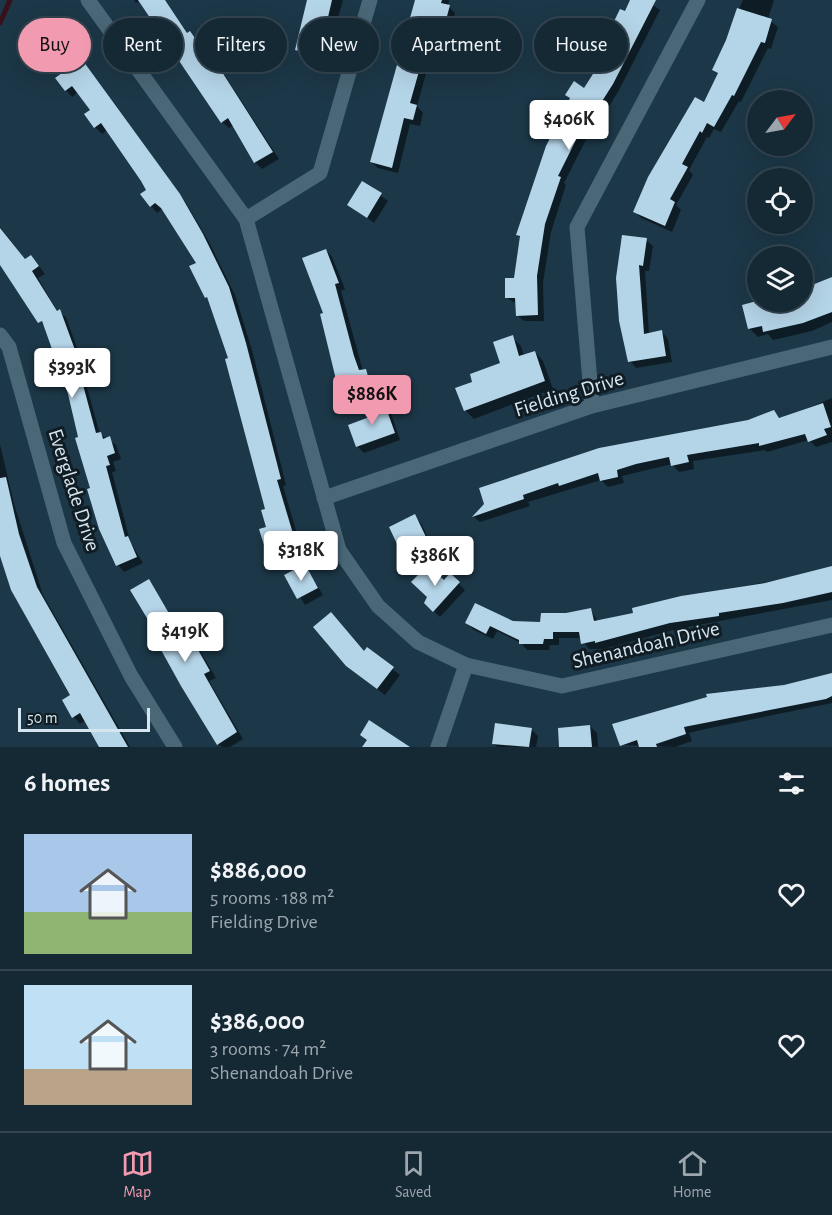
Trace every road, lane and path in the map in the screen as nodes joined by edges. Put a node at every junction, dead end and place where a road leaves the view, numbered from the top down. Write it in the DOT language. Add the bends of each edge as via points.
graph roads {
  1 [pos="88,0"];
  2 [pos="370,0"];
  3 [pos="698,0"];
  4 [pos="246,219"];
  5 [pos="0,335"];
  6 [pos="832,347"];
  7 [pos="592,406"];
  8 [pos="324,498"];
  9 [pos="832,625"];
  10 [pos="466,665"];
  11 [pos="174,747"];
  12 [pos="438,747"];
  1 -- 4 [label="street, Shenandoah Drive"];
  2 -- 4 [label="street" via="320,173"];
  3 -- 7 [label="street" via="577,227"];
  4 -- 8 [label="street, Shenandoah Drive"];
  5 -- 11 [label="street, Everglade Drive" via="9,347 64,543 131,676"];
  6 -- 7 [label="street, Fielding Drive"];
  7 -- 8 [label="street, Fielding Drive"];
  8 -- 10 [label="street, Shenandoah Drive" via="339,550 378,606 418,642"];
  9 -- 10 [label="street, Shenandoah Drive" via="562,686"];
  10 -- 12 [label="street"];
}
